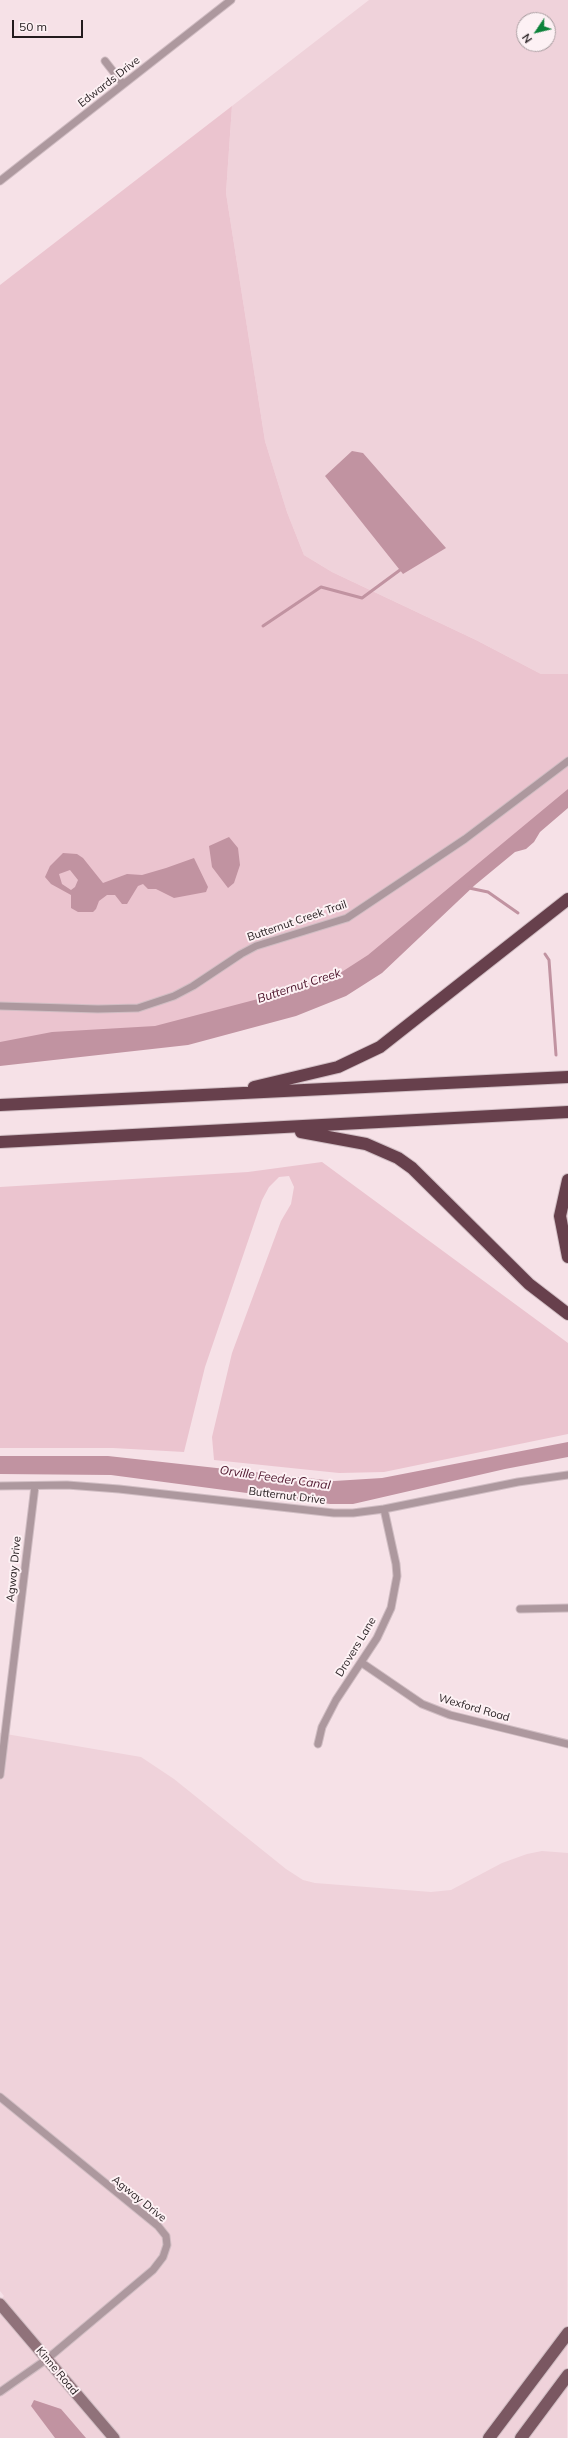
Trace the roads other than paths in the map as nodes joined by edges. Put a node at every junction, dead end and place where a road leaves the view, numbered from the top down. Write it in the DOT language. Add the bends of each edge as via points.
graph roads {
  1 [pos="231,0"];
  2 [pos="105,61"];
  3 [pos="123,84"];
  4 [pos="0,181"];
  5 [pos="568,761"];
  6 [pos="568,899"];
  7 [pos="0,1006"];
  8 [pos="568,1077"];
  9 [pos="225,1093"];
  10 [pos="0,1105"];
  11 [pos="568,1112"];
  12 [pos="276,1129"];
  13 [pos="0,1142"];
  14 [pos="568,1180"];
  15 [pos="568,1257"];
  16 [pos="568,1314"];
  17 [pos="568,1475"];
  18 [pos="0,1486"];
  19 [pos="35,1486"];
  20 [pos="384,1509"];
  21 [pos="568,1608"];
  22 [pos="520,1609"];
  23 [pos="362,1663"];
  24 [pos="318,1744"];
  25 [pos="568,1744"];
  26 [pos="0,1775"];
  27 [pos="0,2097"];
  28 [pos="0,2304"];
  29 [pos="568,2333"];
  30 [pos="47,2359"];
  31 [pos="568,2375"];
  32 [pos="0,2392"];
  33 [pos="114,2438"];
  34 [pos="490,2438"];
  35 [pos="521,2438"];
  1 -- 3 [label="street, Edwards Drive"];
  2 -- 3 [label="street"];
  3 -- 4 [label="street, Edwards Drive"];
  5 -- 7 [label="street, Butternut Creek Trail" via="465,839 347,918 256,946 174,996 138,1008"];
  6 -- 9 [label="highway" via="380,1047 338,1067 318,1073"];
  8 -- 9 [label="highway" via="316,1091"];
  9 -- 10 [label="highway"];
  11 -- 12 [label="highway"];
  12 -- 13 [label="highway"];
  12 -- 16 [label="highway" via="351,1140 398,1158 421,1175 528,1284"];
  14 -- 15 [label="highway" via="560,1216"];
  17 -- 20 [label="street, Butternut Drive" via="518,1482"];
  18 -- 19 [label="street, Butternut Drive"];
  19 -- 20 [label="street, Butternut Drive" via="119,1489 334,1513"];
  19 -- 26 [label="street, Agway Drive"];
  20 -- 23 [label="street, Drovers Lane" via="396,1564 394,1597"];
  21 -- 22 [label="street"];
  23 -- 24 [label="street, Drovers Lane" via="336,1700 322,1727"];
  23 -- 25 [label="street, Wexford Road" via="422,1704 450,1715"];
  27 -- 30 [label="street, Agway Drive" via="158,2226 166,2236 167,2245 163,2257 153,2270"];
  28 -- 30 [label="street, Kinne Road"];
  29 -- 34 [label="main road"];
  30 -- 32 [label="street"];
  30 -- 33 [label="street, Kinne Road"];
  31 -- 35 [label="main road"];
}
